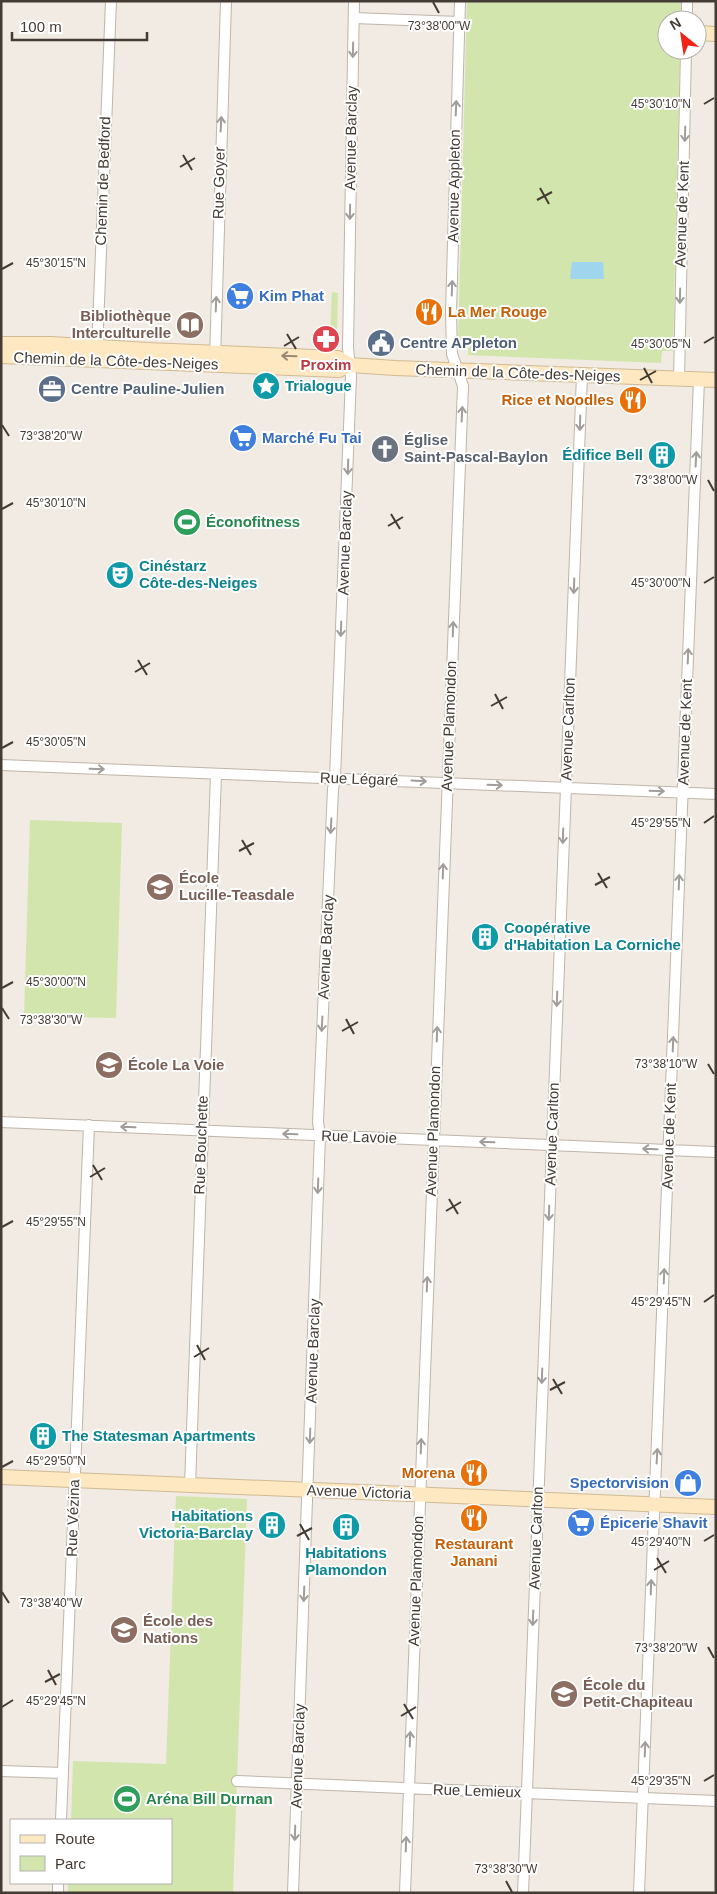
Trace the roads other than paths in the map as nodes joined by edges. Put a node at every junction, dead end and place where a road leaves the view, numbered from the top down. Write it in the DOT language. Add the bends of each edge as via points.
graph roads {
  1 [pos="111,1"];
  2 [pos="226,1"];
  3 [pos="354,1"];
  4 [pos="460,1"];
  5 [pos="354,18"];
  6 [pos="459,22"];
  7 [pos="686,60"];
  8 [pos="1,344"];
  9 [pos="97,353"];
  10 [pos="1,356"];
  11 [pos="215,359"];
  12 [pos="350,365"];
  13 [pos="458,370"];
  14 [pos="582,374"];
  15 [pos="679,379"];
  16 [pos="699,380"];
  17 [pos="716,380"];
  18 [pos="1,765"];
  19 [pos="216,774"];
  20 [pos="335,778"];
  21 [pos="446,783"];
  22 [pos="566,788"];
  23 [pos="683,793"];
  24 [pos="716,794"];
  25 [pos="1,1122"];
  26 [pos="89,1125"];
  27 [pos="202,1130"];
  28 [pos="320,1135"];
  29 [pos="432,1140"];
  30 [pos="551,1145"];
  31 [pos="669,1150"];
  32 [pos="716,1152"];
  33 [pos="1,1477"];
  34 [pos="74,1481"];
  35 [pos="190,1486"];
  36 [pos="308,1490"];
  37 [pos="419,1495"];
  38 [pos="538,1500"];
  39 [pos="655,1505"];
  40 [pos="716,1508"];
  41 [pos="1,1771"];
  42 [pos="63,1773"];
  43 [pos="237,1781"];
  44 [pos="297,1784"];
  45 [pos="408,1788"];
  46 [pos="526,1793"];
  47 [pos="643,1798"];
  48 [pos="716,1801"];
  49 [pos="61,1819"];
  50 [pos="293,1893"];
  51 [pos="405,1893"];
  52 [pos="522,1893"];
  53 [pos="639,1893"];
  1 -- 9 [label="street, Chemin de Bedford"];
  11 -- 2 [label="street, Rue Goyer, one-way"];
  3 -- 5 [label="street, Avenue Barclay"];
  4 -- 6 [label="street, Avenue Appleton"];
  5 -- 6 [label="street"];
  5 -- 12 [label="street, Avenue Barclay, one-way"];
  13 -- 6 [label="street, Avenue Appleton, one-way" via="452,354 451,312"];
  7 -- 15 [label="street, Avenue de Kent, one-way"];
  8 -- 9 [label="main road, Chemin de la Côte-des-Neiges"];
  9 -- 10 [label="main road, Chemin de la Côte-des-Neiges"];
  9 -- 11 [label="main road, Chemin de la Côte-des-Neiges"];
  11 -- 12 [label="main road, Chemin de la Côte-des-Neiges" via="338,358"];
  12 -- 13 [label="main road, Chemin de la Côte-des-Neiges"];
  12 -- 20 [label="street, Avenue Barclay, one-way"];
  13 -- 14 [label="main road, Chemin de la Côte-des-Neiges"];
  21 -- 13 [label="street, Avenue Plamondon, one-way" via="463,386"];
  14 -- 15 [label="main road, Chemin de la Côte-des-Neiges"];
  14 -- 22 [label="street, Avenue Carlton, one-way"];
  15 -- 16 [label="main road, Chemin de la Côte-des-Neiges"];
  16 -- 17 [label="main road, Chemin de la Côte-des-Neiges"];
  23 -- 16 [label="street, Avenue de Kent, one-way"];
  18 -- 19 [label="street, Rue Légaré, one-way"];
  19 -- 20 [label="street, Rue Légaré"];
  19 -- 27 [label="street, Rue Bouchette"];
  20 -- 21 [label="street, Rue Légaré, one-way"];
  20 -- 28 [label="street, Avenue Barclay, one-way" via="318,1122"];
  21 -- 22 [label="street, Rue Légaré, one-way"];
  29 -- 21 [label="street, Avenue Plamondon, one-way"];
  22 -- 23 [label="street, Rue Légaré, one-way"];
  22 -- 30 [label="street, Avenue Carlton, one-way"];
  23 -- 24 [label="street, Rue Légaré"];
  31 -- 23 [label="street, Avenue de Kent, one-way"];
  25 -- 26 [label="street, Rue Lavoie"];
  27 -- 26 [label="street, Rue Lavoie, one-way"];
  26 -- 34 [label="street, Rue Vézina"];
  28 -- 27 [label="street, Rue Lavoie, one-way"];
  27 -- 35 [label="street, Rue Bouchette"];
  28 -- 29 [label="street, Rue Lavoie"];
  28 -- 36 [label="street, Avenue Barclay, one-way"];
  30 -- 29 [label="street, Rue Lavoie, one-way"];
  37 -- 29 [label="street, Avenue Plamondon, one-way"];
  31 -- 30 [label="street, Rue Lavoie, one-way"];
  30 -- 38 [label="street, Avenue Carlton, one-way"];
  31 -- 32 [label="street, Rue Lavoie"];
  39 -- 31 [label="street, Avenue de Kent, one-way"];
  33 -- 34 [label="main road, Avenue Victoria"];
  34 -- 35 [label="main road, Avenue Victoria"];
  34 -- 42 [label="street, Rue Vézina"];
  35 -- 36 [label="main road, Avenue Victoria"];
  36 -- 37 [label="main road, Avenue Victoria"];
  36 -- 44 [label="street, Avenue Barclay, one-way"];
  37 -- 38 [label="main road, Avenue Victoria"];
  45 -- 37 [label="street, Avenue Plamondon, one-way"];
  38 -- 39 [label="main road, Avenue Victoria"];
  38 -- 46 [label="street, Avenue Carlton, one-way"];
  39 -- 40 [label="main road, Avenue Victoria"];
  47 -- 39 [label="street, Avenue de Kent, one-way"];
  41 -- 42 [label="street"];
  42 -- 49 [label="street, Rue Vézina"];
  43 -- 44 [label="street, Rue Lemieux"];
  44 -- 45 [label="street, Rue Lemieux"];
  44 -- 50 [label="street, Avenue Barclay, one-way"];
  45 -- 46 [label="street, Rue Lemieux"];
  51 -- 45 [label="street, Avenue Plamondon, one-way"];
  46 -- 47 [label="street, Rue Lemieux"];
  46 -- 52 [label="street, Avenue Carlton"];
  47 -- 48 [label="street, Rue Lemieux"];
  47 -- 53 [label="street, Avenue de Kent"];
}
